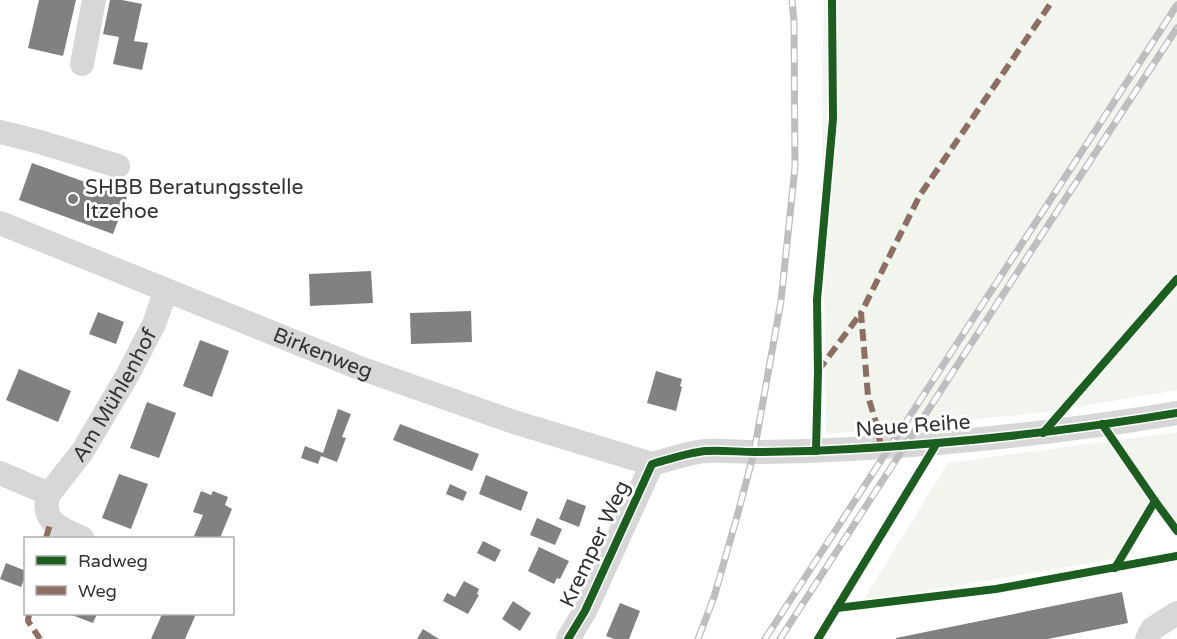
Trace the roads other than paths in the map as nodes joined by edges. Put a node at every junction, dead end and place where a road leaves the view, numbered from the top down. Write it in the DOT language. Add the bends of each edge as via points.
graph roads {
  1 [pos="94,0"];
  2 [pos="82,64"];
  3 [pos="0,132"];
  4 [pos="118,166"];
  5 [pos="0,223"];
  6 [pos="166,290"];
  7 [pos="1177,413"];
  8 [pos="652,464"];
  9 [pos="0,473"];
  10 [pos="49,494"];
  11 [pos="80,537"];
  12 [pos="1177,613"];
  13 [pos="568,639"];
  14 [pos="1147,639"];
  1 -- 2 [label="street"];
  3 -- 4 [label="street"];
  5 -- 6 [label="street, Birkenweg"];
  6 -- 8 [label="street, Birkenweg" via="368,371 513,422"];
  6 -- 10 [label="street, Am Mühlenhof" via="154,324 127,376 82,452"];
  7 -- 8 [label="street, Neue Reihe" via="1043,433 937,443 816,451 707,451"];
  8 -- 13 [label="street, Kremper Weg" via="585,611"];
  9 -- 10 [label="street"];
  10 -- 11 [label="street" via="47,508 51,521"];
  12 -- 14 [label="street" via="1152,629"];
}
